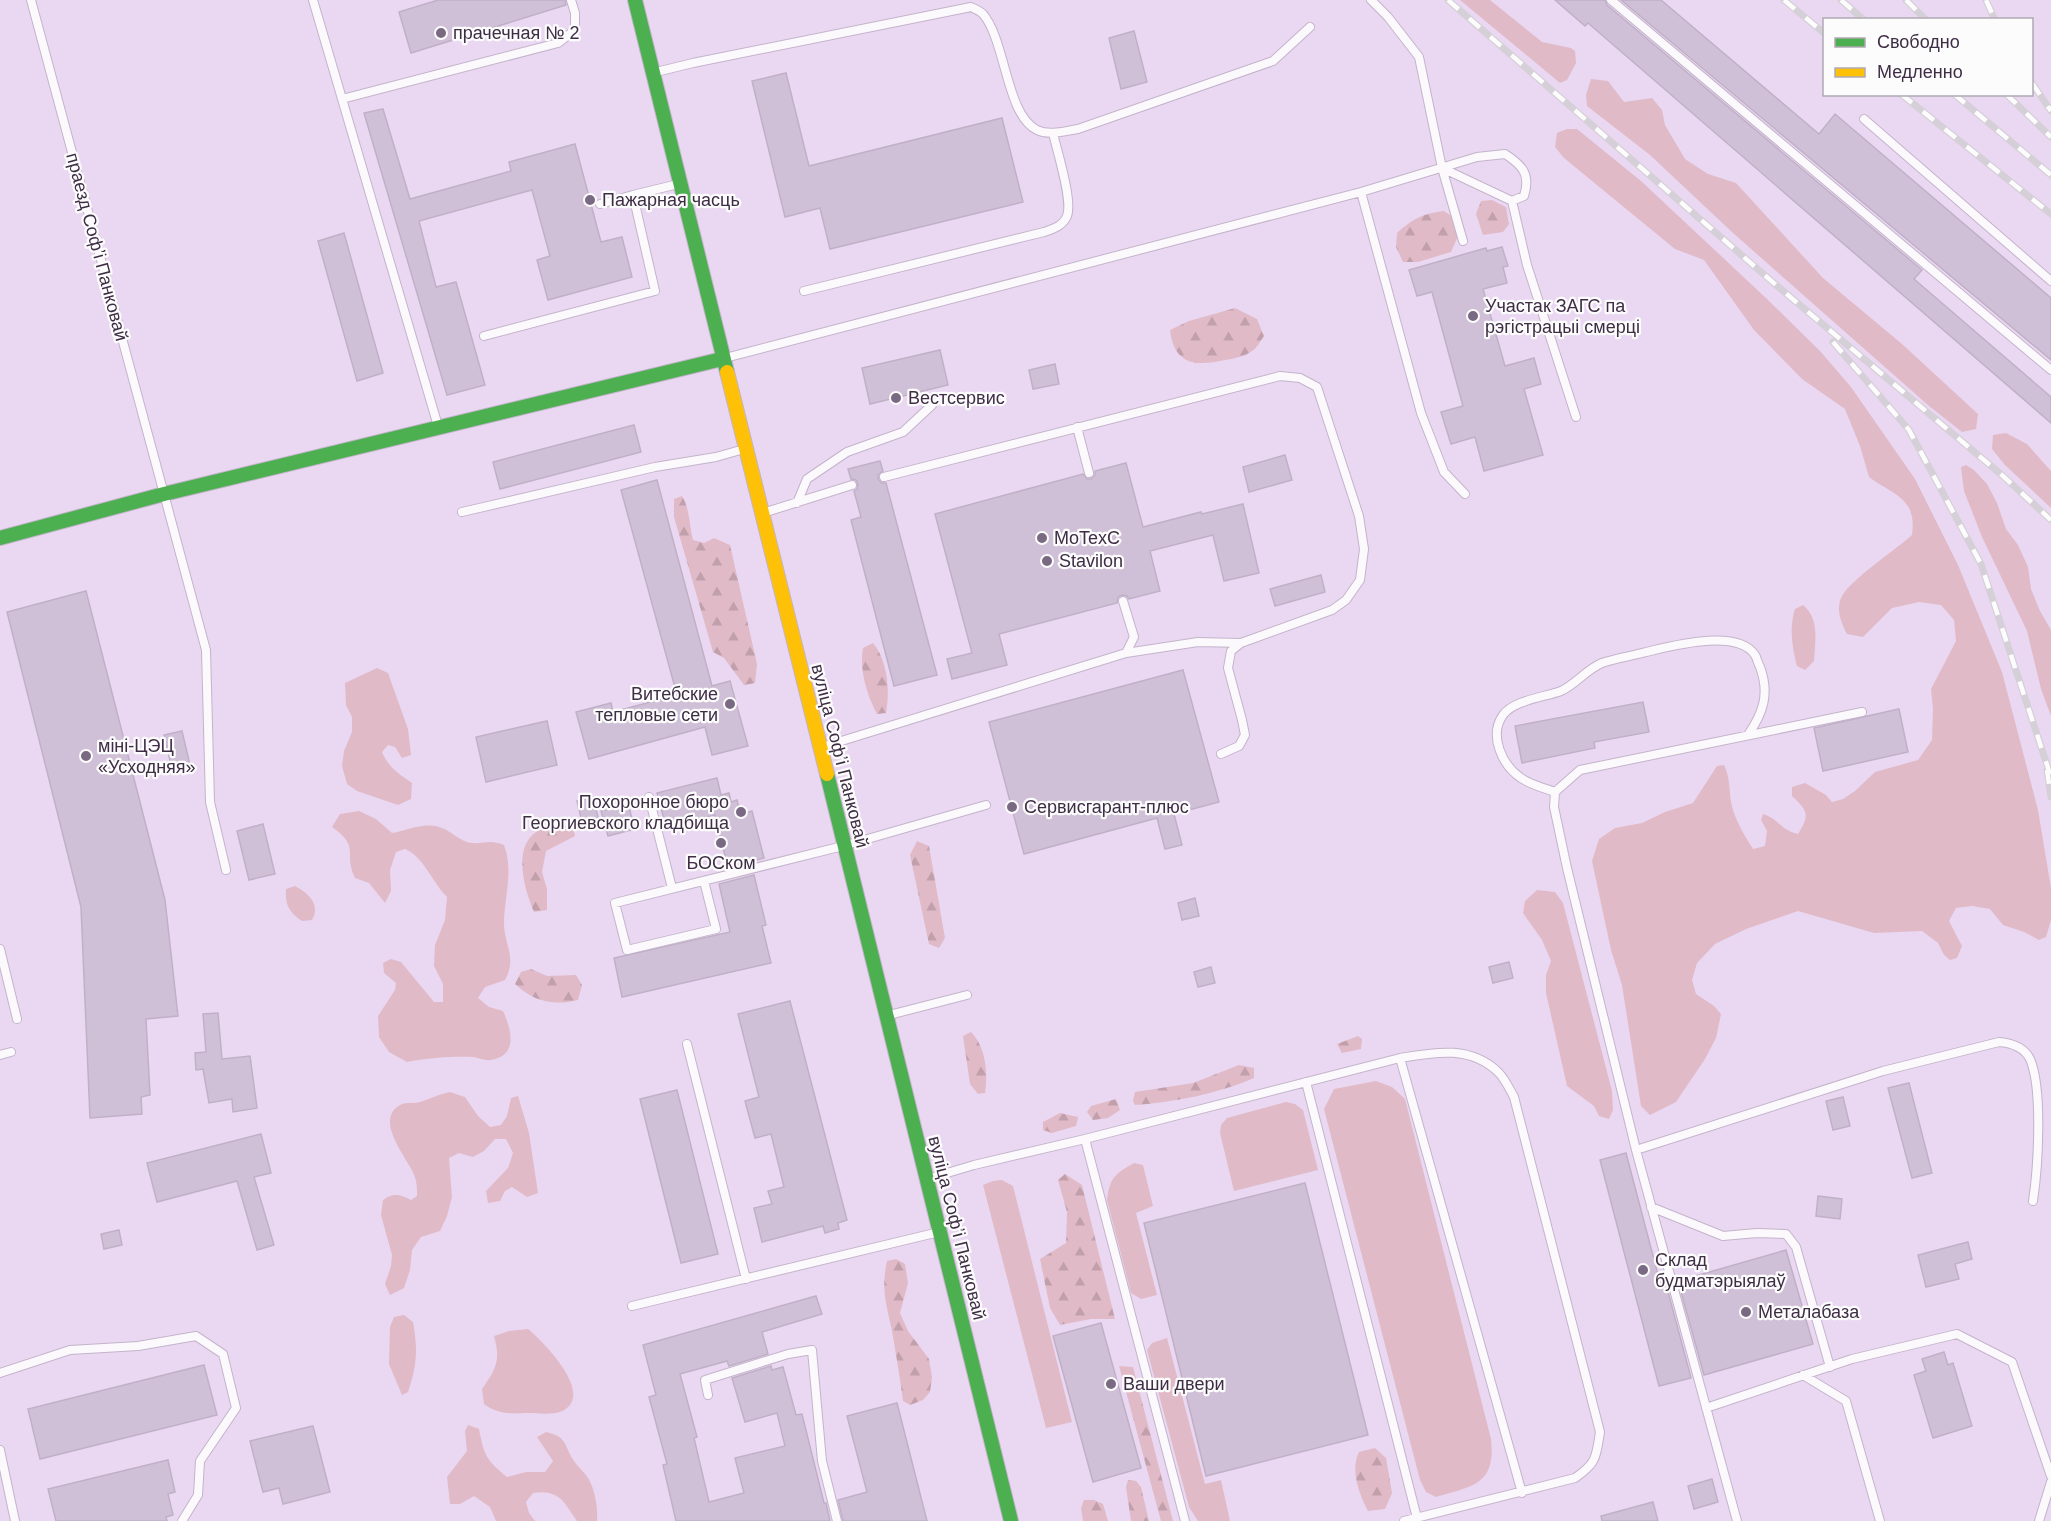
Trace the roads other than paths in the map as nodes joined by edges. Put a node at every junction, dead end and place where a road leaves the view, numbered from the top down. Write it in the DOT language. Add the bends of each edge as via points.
graph roads {
  1 [pos="31,0"];
  2 [pos="313,0"];
  3 [pos="571,0"];
  4 [pos="635,0"];
  5 [pos="1371,0"];
  6 [pos="1611,0"];
  7 [pos="1310,27"];
  8 [pos="652,73"];
  9 [pos="342,99"];
  10 [pos="1864,119"];
  11 [pos="1053,133"];
  12 [pos="1442,168"];
  13 [pos="678,184"];
  14 [pos="1361,192"];
  15 [pos="633,195"];
  16 [pos="1512,201"];
  17 [pos="600,204"];
  18 [pos="1463,241"];
  19 [pos="2051,281"];
  20 [pos="804,291"];
  21 [pos="484,336"];
  22 [pos="722,359"];
  23 [pos="2051,370"];
  24 [pos="932,405"];
  25 [pos="1575,417"];
  26 [pos="438,427"];
  27 [pos="1077,427"];
  28 [pos="744,449"];
  29 [pos="1089,473"];
  30 [pos="884,477"];
  31 [pos="852,485"];
  32 [pos="164,494"];
  33 [pos="1465,494"];
  34 [pos="797,503"];
  35 [pos="462,512"];
  36 [pos="762,513"];
  37 [pos="0,537"];
  38 [pos="1123,601"];
  39 [pos="1241,643"];
  40 [pos="1126,653"];
  41 [pos="1862,712"];
  42 [pos="1748,735"];
  43 [pos="819,748"];
  44 [pos="1221,754"];
  45 [pos="1555,792"];
  46 [pos="649,797"];
  47 [pos="986,805"];
  48 [pos="843,846"];
  49 [pos="226,870"];
  50 [pos="704,881"];
  51 [pos="672,888"];
  52 [pos="0,949"];
  53 [pos="967,995"];
  54 [pos="885,1016"];
  55 [pos="17,1019"];
  56 [pos="687,1044"];
  57 [pos="11,1052"];
  58 [pos="0,1054"];
  59 [pos="1400,1058"];
  60 [pos="1306,1082"];
  61 [pos="1085,1139"];
  62 [pos="1636,1150"];
  63 [pos="927,1179"];
  64 [pos="2033,1201"];
  65 [pos="1651,1207"];
  66 [pos="939,1232"];
  67 [pos="746,1279"];
  68 [pos="632,1306"];
  69 [pos="1830,1366"];
  70 [pos="0,1373"];
  71 [pos="1803,1375"];
  72 [pos="708,1395"];
  73 [pos="1706,1408"];
  74 [pos="0,1450"];
  75 [pos="2051,1476"];
  76 [pos="2051,1482"];
  77 [pos="1522,1493"];
  78 [pos="1417,1518"];
  79 [pos="15,1521"];
  80 [pos="182,1521"];
  81 [pos="837,1521"];
  82 [pos="1011,1521"];
  83 [pos="1185,1521"];
  84 [pos="1404,1521"];
  85 [pos="1737,1521"];
  86 [pos="1880,1521"];
  87 [pos="2039,1521"];
  1 -- 32 [label="lane, праезд Софʼі Панковай"];
  2 -- 9 [label="lane"];
  3 -- 9 [label="lane" via="575,30 558,43"];
  4 -- 8 [label="street, вуліца Софʼі Панковай"];
  5 -- 12 [label="lane" via="1419,57"];
  6 -- 23 [label="lane"];
  7 -- 11 [label="lane" via="1273,61 1078,129"];
  8 -- 11 [label="lane" via="971,7 982,14 993,33 1020,114 1036,130"];
  8 -- 13 [label="street, вуліца Софʼі Панковай"];
  9 -- 26 [label="lane"];
  10 -- 19 [label="lane"];
  11 -- 20 [label="lane" via="1068,198 1067,216 1059,226"];
  12 -- 14 [label="lane"];
  12 -- 16 [label="lane"];
  12 -- 16 [label="lane" via="1477,157 1505,154 1521,164 1528,184 1524,196"];
  12 -- 18 [label="lane"];
  13 -- 15 [label="lane"];
  13 -- 22 [label="street, вуліца Софʼі Панковай"];
  14 -- 22 [label="lane"];
  14 -- 33 [label="lane" via="1421,413 1444,472"];
  15 -- 17 [label="lane"];
  15 -- 21 [label="lane" via="655,291"];
  16 -- 25 [label="lane" via="1527,265"];
  22 -- 26 [label="street"];
  22 -- 28 [label="street, вуліца Софʼі Панковай"];
  24 -- 34 [label="lane" via="903,432 848,452 807,479"];
  26 -- 32 [label="street"];
  27 -- 29 [label="lane"];
  27 -- 30 [label="lane"];
  27 -- 39 [label="lane" via="1280,376 1300,378 1317,387 1359,516 1364,549 1360,580 1346,600 1332,610"];
  28 -- 35 [label="lane"];
  28 -- 36 [label="street, вуліца Софʼі Панковай"];
  31 -- 34 [label="lane"];
  32 -- 37 [label="street"];
  32 -- 49 [label="lane, праезд Софʼі Панковай" via="206,650 210,802"];
  34 -- 36 [label="lane"];
  36 -- 43 [label="street, вуліца Софʼі Панковай"];
  38 -- 40 [label="lane" via="1134,637"];
  39 -- 40 [label="lane" via="1198,642"];
  39 -- 44 [label="lane" via="1231,651 1228,668 1245,735 1239,746"];
  40 -- 43 [label="lane"];
  41 -- 42 [label="lane"];
  42 -- 45 [label="lane" via="1580,770"];
  42 -- 45 [label="lane" via="1760,717 1764,679 1755,654 1738,643 1686,643 1601,663 1562,690 1528,699 1503,714 1497,730 1498,747 1506,765 1522,779"];
  43 -- 48 [label="street, вуліца Софʼі Панковай"];
  45 -- 62 [label="lane" via="1554,807 1567,868"];
  46 -- 51 [label="lane"];
  47 -- 48 [label="lane"];
  48 -- 50 [label="lane"];
  48 -- 54 [label="street, вуліца Софʼі Панковай"];
  50 -- 51 [label="lane"];
  50 -- 51 [label="lane" via="716,929 627,950 615,903"];
  52 -- 55 [label="lane"];
  53 -- 54 [label="lane"];
  54 -- 63 [label="street, вуліца Софʼі Панковай"];
  56 -- 67 [label="lane"];
  57 -- 58 [label="lane"];
  59 -- 60 [label="lane"];
  59 -- 77 [label="lane"];
  59 -- 77 [label="lane" via="1439,1052 1472,1056 1500,1073 1514,1097 1600,1432 1591,1467 1575,1478"];
  60 -- 61 [label="lane"];
  60 -- 78 [label="lane"];
  61 -- 63 [label="lane"];
  61 -- 83 [label="lane"];
  62 -- 64 [label="lane" via="1883,1071 1999,1042 2015,1044 2029,1057 2035,1082 2038,1128"];
  62 -- 65 [label="lane"];
  63 -- 66 [label="street, вуліца Софʼі Панковай"];
  65 -- 69 [label="lane" via="1723,1236 1786,1234 1797,1247"];
  65 -- 73 [label="lane"];
  66 -- 67 [label="lane"];
  66 -- 82 [label="street, вуліца Софʼі Панковай"];
  67 -- 68 [label="lane"];
  69 -- 71 [label="lane"];
  69 -- 75 [label="lane" via="1957,1334 2012,1362"];
  70 -- 80 [label="lane" via="70,1350 138,1346 196,1336 223,1354 236,1408 200,1461 198,1495"];
  71 -- 73 [label="lane"];
  71 -- 86 [label="lane" via="1846,1401"];
  72 -- 81 [label="lane" via="705,1380 812,1350 822,1461"];
  73 -- 85 [label="lane"];
  74 -- 79 [label="lane"];
  76 -- 87 [label="lane"];
  77 -- 78 [label="lane"];
  78 -- 84 [label="lane"];
}
